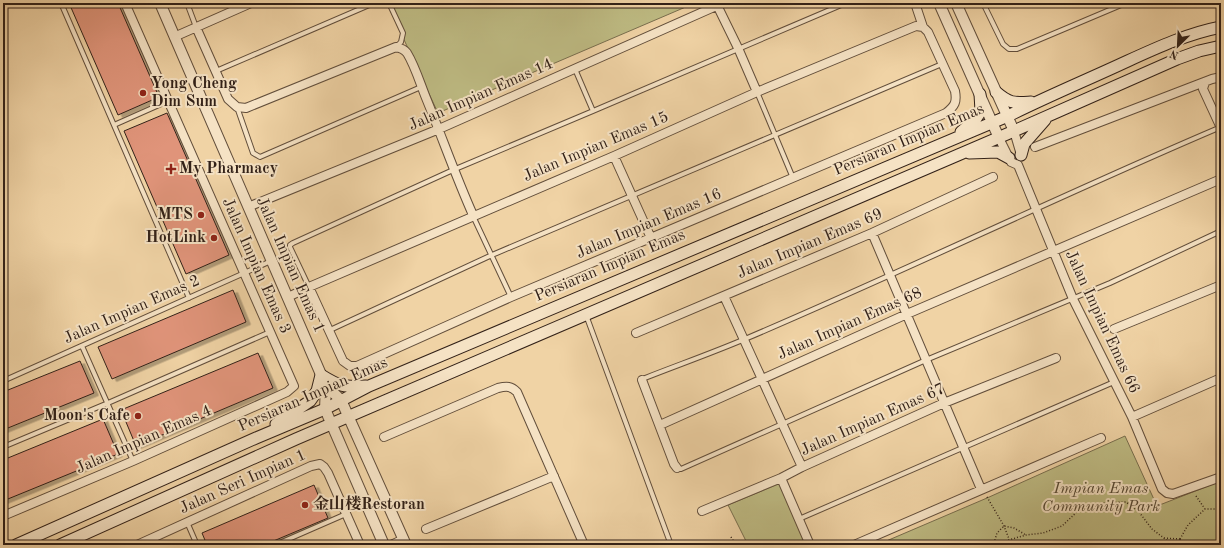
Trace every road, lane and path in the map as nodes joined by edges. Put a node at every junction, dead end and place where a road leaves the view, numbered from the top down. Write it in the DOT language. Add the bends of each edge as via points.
graph roads {
  1 [pos="62,3"];
  2 [pos="125,3"];
  3 [pos="160,3"];
  4 [pos="187,3"];
  5 [pos="251,3"];
  6 [pos="374,3"];
  7 [pos="390,3"];
  8 [pos="846,3"];
  9 [pos="915,3"];
  10 [pos="939,3"];
  11 [pos="956,3"];
  12 [pos="983,3"];
  13 [pos="1126,3"];
  14 [pos="719,4"];
  15 [pos="196,27"];
  16 [pos="919,27"];
  17 [pos="1221,27"];
  18 [pos="174,37"];
  19 [pos="1221,46"];
  20 [pos="396,47"];
  21 [pos="738,48"];
  22 [pos="942,64"];
  23 [pos="575,69"];
  24 [pos="215,71"];
  25 [pos="1221,77"];
  26 [pos="1205,82"];
  27 [pos="421,87"];
  28 [pos="757,92"];
  29 [pos="996,92"];
  30 [pos="980,94"];
  31 [pos="168,101"];
  32 [pos="1036,102"];
  33 [pos="237,107"];
  34 [pos="593,111"];
  35 [pos="1008,116"];
  36 [pos="1049,116"];
  37 [pos="993,122"];
  38 [pos="114,125"];
  39 [pos="1221,128"];
  40 [pos="439,129"];
  41 [pos="1014,131"];
  42 [pos="775,134"];
  43 [pos="999,138"];
  44 [pos="953,139"];
  45 [pos="1035,147"];
  46 [pos="962,153"];
  47 [pos="614,156"];
  48 [pos="1010,158"];
  49 [pos="1020,160"];
  50 [pos="453,170"];
  51 [pos="993,177"];
  52 [pos="793,178"];
  53 [pos="1221,179"];
  54 [pos="631,195"];
  55 [pos="248,207"];
  56 [pos="1036,208"];
  57 [pos="473,215"];
  58 [pos="1221,231"];
  59 [pos="872,233"];
  60 [pos="651,238"];
  61 [pos="1053,250"];
  62 [pos="492,255"];
  63 [pos="271,261"];
  64 [pos="244,273"];
  65 [pos="890,275"];
  66 [pos="1221,285"];
  67 [pos="309,286"];
  68 [pos="288,296"];
  69 [pos="724,296"];
  70 [pos="511,297"];
  71 [pos="189,298"];
  72 [pos="1073,298"];
  73 [pos="586,314"];
  74 [pos="906,314"];
  75 [pos="330,330"];
  76 [pos="1114,330"];
  77 [pos="270,332"];
  78 [pos="636,333"];
  79 [pos="744,340"];
  80 [pos="82,346"];
  81 [pos="1056,358"];
  82 [pos="926,360"];
  83 [pos="321,375"];
  84 [pos="1221,378"];
  85 [pos="762,379"];
  86 [pos="642,380"];
  87 [pos="3,381"];
  88 [pos="1114,382"];
  89 [pos="294,386"];
  90 [pos="326,386"];
  91 [pos="369,386"];
  92 [pos="341,400"];
  93 [pos="108,403"];
  94 [pos="944,403"];
  95 [pos="325,409"];
  96 [pos="349,416"];
  97 [pos="1132,417"];
  98 [pos="331,424"];
  99 [pos="782,424"];
  100 [pos="660,425"];
  101 [pos="384,437"];
  102 [pos="256,438"];
  103 [pos="1101,438"];
  104 [pos="3,447"];
  105 [pos="963,448"];
  106 [pos="133,461"];
  107 [pos="802,467"];
  108 [pos="677,468"];
  109 [pos="554,476"];
  110 [pos="1221,477"];
  111 [pos="781,478"];
  112 [pos="1192,488"];
  113 [pos="982,489"];
  114 [pos="1205,509"];
  115 [pos="1221,509"];
  116 [pos="702,511"];
  117 [pos="346,514"];
  118 [pos="3,516"];
  119 [pos="799,519"];
  120 [pos="188,522"];
  121 [pos="1004,526"];
  122 [pos="426,528"];
  123 [pos="1026,535"];
  124 [pos="731,537"];
  125 [pos="1163,538"];
  126 [pos="1009,539"];
  127 [pos="1180,539"];
  128 [pos="405,542"];
  129 [pos="994,543"];
  130 [pos="66,544"];
  131 [pos="16,545"];
  132 [pos="137,545"];
  133 [pos="197,545"];
  134 [pos="275,545"];
  135 [pos="360,545"];
  136 [pos="384,545"];
  137 [pos="391,545"];
  138 [pos="584,545"];
  139 [pos="671,545"];
  140 [pos="736,545"];
  141 [pos="810,545"];
  142 [pos="854,545"];
  143 [pos="991,545"];
  144 [pos="1173,545"];
  145 [pos="1184,545"];
  1 -- 38 [label="lane"];
  2 -- 31 [label="street, Jalan Impian Emas 3"];
  3 -- 18 [label="street, Jalan Impian Emas 1"];
  4 -- 15 [label="lane"];
  5 -- 15 [label="street"];
  6 -- 24 [label="lane"];
  7 -- 20 [label="lane" via="403,33 401,42"];
  8 -- 21 [label="lane"];
  9 -- 16 [label="street, Jalan Impian Emas 16"];
  10 -- 30 [label="street"];
  11 -- 29 [label="street"];
  12 -- 13 [label="lane" via="1003,44 1009,49 1017,49"];
  14 -- 21 [label="street"];
  14 -- 23 [label="street, Jalan Impian Emas 14"];
  15 -- 18 [label="street"];
  15 -- 24 [label="street"];
  16 -- 22 [label="street, Jalan Impian Emas 16" via="928,32"];
  16 -- 28 [label="street, Jalan Impian Emas 15"];
  17 -- 32 [label="main road, Persiaran Impian Emas" via="1172,41"];
  18 -- 55 [label="street, Jalan Impian Emas 1"];
  19 -- 36 [label="main road, Persiaran Impian Emas" via="1177,59"];
  20 -- 27 [label="street" via="405,51"];
  20 -- 33 [label="street" via="246,108"];
  21 -- 28 [label="street"];
  21 -- 34 [label="lane"];
  22 -- 42 [label="lane"];
  22 -- 52 [label="street, Jalan Impian Emas 16" via="956,98 955,104 946,113"];
  23 -- 34 [label="lane"];
  23 -- 40 [label="street, Jalan Impian Emas 14"];
  24 -- 33 [label="street" via="228,99"];
  25 -- 26 [label="street"];
  26 -- 39 [label="street" via="1203,89"];
  26 -- 45 [label="street"];
  27 -- 33 [label="lane" via="260,158 253,153"];
  27 -- 40 [label="street"];
  28 -- 42 [label="lane"];
  28 -- 47 [label="street, Jalan Impian Emas 15"];
  29 -- 32 [label="main road" via="1006,100 1017,103"];
  29 -- 35 [label="street"];
  30 -- 37 [label="street"];
  30 -- 44 [label="main road" via="981,111 975,120"];
  31 -- 38 [label="lane"];
  31 -- 64 [label="street, Jalan Impian Emas 3"];
  32 -- 35 [label="main road, Persiaran Impian Emas"];
  34 -- 50 [label="lane"];
  35 -- 37 [label="main road, Persiaran Impian Emas"];
  35 -- 41 [label="street"];
  36 -- 41 [label="main road, Persiaran Impian Emas"];
  36 -- 49 [label="main road" via="1024,144"];
  37 -- 43 [label="street"];
  37 -- 44 [label="main road, Persiaran Impian Emas"];
  38 -- 71 [label="lane"];
  39 -- 56 [label="lane"];
  40 -- 50 [label="street"];
  40 -- 55 [label="street, Jalan Impian Emas 14"];
  41 -- 43 [label="main road, Persiaran Impian Emas"];
  41 -- 49 [label="street, Jalan Impian Emas 66"];
  42 -- 52 [label="lane"];
  42 -- 54 [label="lane"];
  43 -- 46 [label="main road, Persiaran Impian Emas"];
  43 -- 48 [label="street, Jalan Impian Emas 66"];
  44 -- 91 [label="main road, Persiaran Impian Emas"];
  46 -- 48 [label="main road" via="998,152"];
  46 -- 73 [label="main road, Persiaran Impian Emas"];
  47 -- 54 [label="street"];
  47 -- 57 [label="street, Jalan Impian Emas 15"];
  48 -- 49 [label="street, Jalan Impian Emas 66" via="1011,162"];
  49 -- 56 [label="street, Jalan Impian Emas 66"];
  50 -- 57 [label="street"];
  50 -- 67 [label="lane" via="292,244 290,247"];
  51 -- 59 [label="street, Jalan Impian Emas 69"];
  52 -- 60 [label="street, Jalan Impian Emas 16"];
  53 -- 61 [label="street, Jalan Impian Emas 68"];
  54 -- 60 [label="street"];
  54 -- 62 [label="lane"];
  55 -- 63 [label="street, Jalan Impian Emas 1"];
  56 -- 61 [label="street, Jalan Impian Emas 66"];
  56 -- 65 [label="lane"];
  57 -- 62 [label="lane"];
  57 -- 67 [label="street, Jalan Impian Emas 15"];
  58 -- 72 [label="lane"];
  59 -- 65 [label="street"];
  59 -- 69 [label="street, Jalan Impian Emas 69"];
  60 -- 70 [label="street, Jalan Impian Emas 16"];
  61 -- 72 [label="street, Jalan Impian Emas 66"];
  61 -- 74 [label="street, Jalan Impian Emas 68"];
  62 -- 70 [label="lane"];
  62 -- 75 [label="lane"];
  63 -- 64 [label="lane, Jalan Impian Emas 2"];
  63 -- 68 [label="street, Jalan Impian Emas 1"];
  64 -- 71 [label="lane, Jalan Impian Emas 2"];
  64 -- 77 [label="street, Jalan Impian Emas 3"];
  65 -- 74 [label="street"];
  65 -- 79 [label="lane"];
  66 -- 76 [label="street"];
  67 -- 68 [label="street, Jalan Impian Emas 15"];
  67 -- 75 [label="street, Jalan Impian Emas 16"];
  68 -- 83 [label="street, Jalan Impian Emas 1"];
  69 -- 78 [label="street, Jalan Impian Emas 69"];
  69 -- 79 [label="street"];
  70 -- 75 [label="street, Jalan Impian Emas 16" via="357,366 350,366 344,361"];
  71 -- 80 [label="lane, Jalan Impian Emas 2"];
  72 -- 82 [label="lane"];
  72 -- 88 [label="street, Jalan Impian Emas 66"];
  73 -- 96 [label="main road, Persiaran Impian Emas"];
  73 -- 139 [label="lane"];
  74 -- 82 [label="street"];
  74 -- 85 [label="street, Jalan Impian Emas 68"];
  77 -- 89 [label="street, Jalan Impian Emas 3"];
  77 -- 93 [label="lane"];
  79 -- 85 [label="street"];
  79 -- 86 [label="lane"];
  80 -- 87 [label="lane, Jalan Impian Emas 2"];
  80 -- 93 [label="lane"];
  81 -- 94 [label="street, Jalan Impian Emas 67"];
  82 -- 94 [label="street"];
  82 -- 99 [label="lane"];
  83 -- 90 [label="street, Jalan Impian Emas 1"];
  83 -- 91 [label="main road" via="335,384"];
  83 -- 102 [label="main road" via="310,401"];
  84 -- 97 [label="street"];
  85 -- 99 [label="street"];
  85 -- 100 [label="street, Jalan Impian Emas 68"];
  86 -- 100 [label="street"];
  88 -- 97 [label="street, Jalan Impian Emas 66"];
  88 -- 105 [label="lane"];
  89 -- 106 [label="street, Jalan Impian Emas 4" via="287,392"];
  90 -- 92 [label="street"];
  90 -- 95 [label="street, Jalan Impian Emas 1"];
  91 -- 92 [label="main road, Persiaran Impian Emas"];
  92 -- 95 [label="main road, Persiaran Impian Emas"];
  92 -- 96 [label="street"];
  93 -- 104 [label="lane"];
  93 -- 106 [label="lane"];
  94 -- 105 [label="street"];
  94 -- 107 [label="street, Jalan Impian Emas 67"];
  95 -- 98 [label="street"];
  95 -- 102 [label="main road, Persiaran Impian Emas"];
  96 -- 98 [label="main road, Persiaran Impian Emas"];
  96 -- 128 [label="street"];
  97 -- 112 [label="street, Jalan Impian Emas 66" via="1162,489 1173,494"];
  98 -- 130 [label="main road, Persiaran Impian Emas"];
  98 -- 136 [label="street"];
  99 -- 107 [label="street"];
  99 -- 108 [label="lane"];
  100 -- 108 [label="street"];
  101 -- 109 [label="street" via="498,388 512,387 517,392"];
  102 -- 131 [label="main road, Persiaran Impian Emas"];
  103 -- 113 [label="street"];
  105 -- 113 [label="street"];
  105 -- 119 [label="lane"];
  106 -- 118 [label="street, Jalan Impian Emas 4"];
  107 -- 111 [label="street, Jalan Impian Emas 67"];
  109 -- 122 [label="street"];
  109 -- 138 [label="street"];
  110 -- 112 [label="street"];
  111 -- 116 [label="street, Jalan Impian Emas 67"];
  111 -- 119 [label="street"];
  112 -- 114 [label="path"];
  113 -- 121 [label="path"];
  113 -- 142 [label="street"];
  114 -- 115 [label="path"];
  114 -- 127 [label="path" via="1188,525"];
  117 -- 120 [label="street, Jalan Seri Impian 1" via="328,473 320,464"];
  117 -- 134 [label="lane"];
  117 -- 135 [label="street, Jalan Seri Impian 1"];
  119 -- 141 [label="street"];
  120 -- 132 [label="street, Jalan Seri Impian 1"];
  120 -- 133 [label="lane"];
  121 -- 123 [label="path"];
  121 -- 126 [label="path"];
  121 -- 129 [label="path" via="997,533"];
  123 -- 125 [label="path" via="1043,534 1062,526 1081,508 1126,502"];
  123 -- 126 [label="path"];
  124 -- 140 [label="path"];
  125 -- 127 [label="path"];
  125 -- 144 [label="path"];
  126 -- 129 [label="path"];
  127 -- 145 [label="path"];
  128 -- 137 [label="street"];
  129 -- 143 [label="path"];
}
